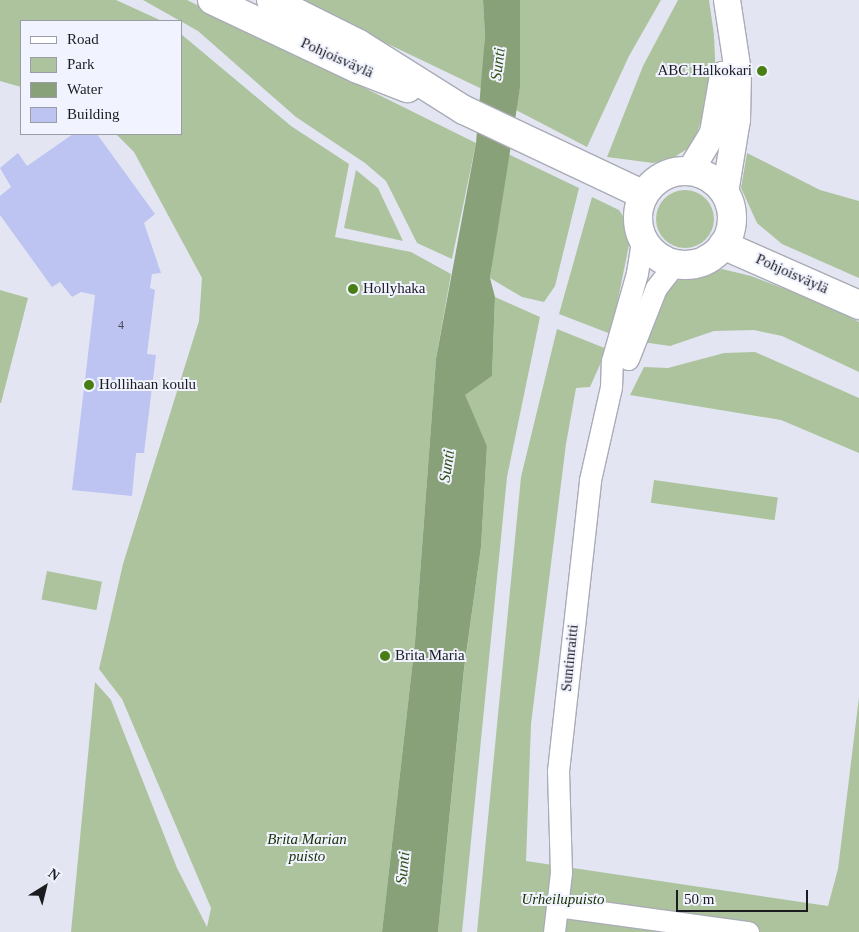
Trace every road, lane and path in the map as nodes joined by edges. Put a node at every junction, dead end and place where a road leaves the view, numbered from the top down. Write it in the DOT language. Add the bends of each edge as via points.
graph roads {
  1 [pos="212,0"];
  2 [pos="271,0"];
  3 [pos="729,12"];
  4 [pos="464,110"];
  5 [pos="690,171"];
  6 [pos="725,194"];
  7 [pos="644,195"];
  8 [pos="642,237"];
  9 [pos="723,245"];
  10 [pos="675,264"];
  11 [pos="859,305"];
  12 [pos="611,387"];
  13 [pos="557,906"];
  14 [pos="554,932"];
  15 [pos="748,932"];
  1 -- 4 [label="main road, Pohjoisväylä" via="358,69"];
  2 -- 4 [label="main road, Pohjoisväylä" via="359,44"];
  3 -- 5 [label="street" via="721,102 713,133"];
  3 -- 6 [label="street" via="738,72 737,120"];
  4 -- 7 [label="main road, Pohjoisväylä"];
  5 -- 6 [label="main road" via="710,178"];
  5 -- 7 [label="main road" via="663,177"];
  6 -- 9 [label="main road" via="732,214"];
  7 -- 8 [label="main road" via="638,216"];
  8 -- 10 [label="main road" via="656,254"];
  8 -- 12 [label="street, Suntinraitti" via="637,273 612,361"];
  9 -- 10 [label="main road" via="697,263"];
  9 -- 11 [label="main road, Pohjoisväylä"];
  10 -- 12 [label="street, Suntinraitti" via="656,288 626,366"];
  12 -- 13 [label="street, Suntinraitti" via="590,480 558,771 561,872"];
  13 -- 14 [label="street, Suntinraitti"];
  13 -- 15 [label="street"];
}
